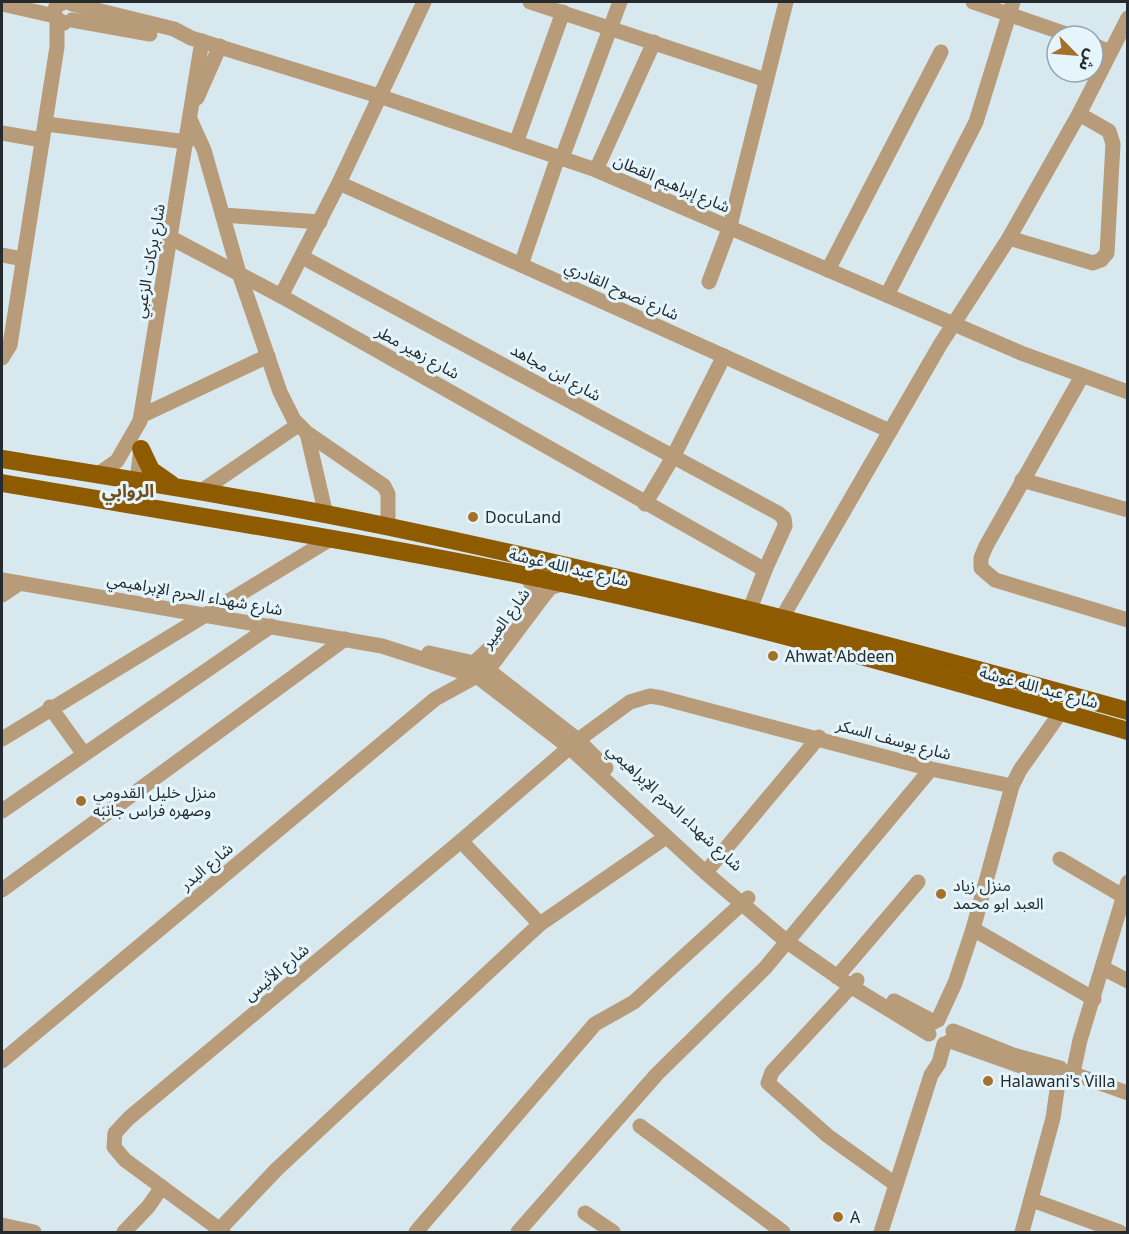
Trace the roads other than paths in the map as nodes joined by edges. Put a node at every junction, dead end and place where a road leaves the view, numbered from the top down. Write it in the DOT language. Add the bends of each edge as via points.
graph roads {
  1 [pos="424,2"];
  2 [pos="530,2"];
  3 [pos="620,2"];
  4 [pos="786,2"];
  5 [pos="973,2"];
  6 [pos="2,4"];
  7 [pos="1011,7"];
  8 [pos="63,8"];
  9 [pos="563,12"];
  10 [pos="1128,18"];
  11 [pos="1047,24"];
  12 [pos="610,27"];
  13 [pos="196,40"];
  14 [pos="654,42"];
  15 [pos="220,46"];
  16 [pos="1105,50"];
  17 [pos="941,52"];
  18 [pos="1110,52"];
  19 [pos="766,80"];
  20 [pos="379,96"];
  21 [pos="191,112"];
  22 [pos="1079,114"];
  23 [pos="46,124"];
  24 [pos="2,133"];
  25 [pos="42,140"];
  26 [pos="187,142"];
  27 [pos="516,143"];
  28 [pos="560,158"];
  29 [pos="596,170"];
  30 [pos="339,183"];
  31 [pos="223,214"];
  32 [pos="320,222"];
  33 [pos="730,226"];
  34 [pos="171,238"];
  35 [pos="1009,238"];
  36 [pos="2,255"];
  37 [pos="302,256"];
  38 [pos="23,260"];
  39 [pos="521,265"];
  40 [pos="828,270"];
  41 [pos="239,273"];
  42 [pos="709,282"];
  43 [pos="887,295"];
  44 [pos="281,296"];
  45 [pos="954,324"];
  46 [pos="268,356"];
  47 [pos="724,356"];
  48 [pos="2,358"];
  49 [pos="1082,376"];
  50 [pos="1128,392"];
  51 [pos="140,419"];
  52 [pos="302,429"];
  53 [pos="890,431"];
  54 [pos="141,450"];
  55 [pos="673,457"];
  56 [pos="2,459"];
  57 [pos="97,475"];
  58 [pos="1022,480"];
  59 [pos="137,481"];
  60 [pos="2,483"];
  61 [pos="177,488"];
  62 [pos="200,492"];
  63 [pos="645,504"];
  64 [pos="134,506"];
  65 [pos="1128,510"];
  66 [pos="326,515"];
  67 [pos="388,526"];
  68 [pos="332,538"];
  69 [pos="765,570"];
  70 [pos="524,575"];
  71 [pos="2,580"];
  72 [pos="20,583"];
  73 [pos="562,584"];
  74 [pos="2,595"];
  75 [pos="750,609"];
  76 [pos="209,615"];
  77 [pos="783,616"];
  78 [pos="1128,620"];
  79 [pos="272,626"];
  80 [pos="345,639"];
  81 [pos="476,670"];
  82 [pos="50,707"];
  83 [pos="1128,711"];
  84 [pos="1061,712"];
  85 [pos="1128,731"];
  86 [pos="819,737"];
  87 [pos="2,739"];
  88 [pos="573,743"];
  89 [pos="84,754"];
  90 [pos="932,769"];
  91 [pos="1012,786"];
  92 [pos="2,811"];
  93 [pos="666,837"];
  94 [pos="461,841"];
  95 [pos="1060,860"];
  96 [pos="711,866"];
  97 [pos="918,882"];
  98 [pos="2,890"];
  99 [pos="1126,893"];
  100 [pos="745,901"];
  101 [pos="540,924"];
  102 [pos="973,929"];
  103 [pos="788,937"];
  104 [pos="1103,968"];
  105 [pos="840,974"];
  106 [pos="1128,981"];
  107 [pos="854,983"];
  108 [pos="1094,999"];
  109 [pos="941,1032"];
  110 [pos="2,1061"];
  111 [pos="1065,1077"];
  112 [pos="1128,1093"];
  113 [pos="640,1126"];
  114 [pos="895,1184"];
  115 [pos="162,1187"];
  116 [pos="1032,1200"];
  117 [pos="585,1213"];
  118 [pos="2,1225"];
  119 [pos="221,1231"];
  120 [pos="34,1233"];
  121 [pos="124,1233"];
  122 [pos="416,1233"];
  123 [pos="518,1233"];
  124 [pos="613,1233"];
  125 [pos="783,1233"];
  126 [pos="881,1233"];
  127 [pos="1022,1233"];
  128 [pos="1120,1233"];
  1 -- 20 [label="street"];
  2 -- 9 [label="street"];
  3 -- 12 [label="street"];
  4 -- 19 [label="street"];
  5 -- 7 [label="street"];
  6 -- 8 [label="street, شارع إبراهيم القطان"];
  7 -- 11 [label="street"];
  7 -- 43 [label="street" via="976,122"];
  8 -- 13 [label="street, شارع إبراهيم القطان" via="174,29"];
  8 -- 23 [label="street"];
  9 -- 12 [label="street"];
  9 -- 27 [label="street"];
  10 -- 18 [label="street"];
  12 -- 14 [label="street"];
  12 -- 28 [label="street"];
  13 -- 15 [label="street, شارع إبراهيم القطان"];
  13 -- 21 [label="street, شارع بركات الزعبي"];
  14 -- 19 [label="street"];
  14 -- 29 [label="street"];
  15 -- 20 [label="street, شارع إبراهيم القطان"];
  15 -- 21 [label="street, شارع بركات الزعبي"];
  16 -- 18 [label="street"];
  17 -- 40 [label="street"];
  18 -- 22 [label="street"];
  19 -- 33 [label="street"];
  20 -- 27 [label="street, شارع إبراهيم القطان"];
  20 -- 30 [label="street"];
  21 -- 26 [label="street, شارع بركات الزعبي"];
  21 -- 31 [label="street"];
  22 -- 35 [label="street"];
  22 -- 35 [label="street" via="1109,131 1113,144 1107,253 1093,264"];
  23 -- 25 [label="street"];
  23 -- 26 [label="street"];
  24 -- 25 [label="street"];
  25 -- 38 [label="street"];
  26 -- 34 [label="street, شارع بركات الزعبي"];
  27 -- 28 [label="street, شارع إبراهيم القطان"];
  28 -- 29 [label="street, شارع إبراهيم القطان"];
  28 -- 39 [label="street"];
  29 -- 33 [label="street, شارع إبراهيم القطان"];
  30 -- 32 [label="street"];
  30 -- 39 [label="street, شارع نصوح القادري"];
  31 -- 32 [label="street"];
  31 -- 41 [label="street"];
  32 -- 37 [label="street"];
  33 -- 40 [label="street, شارع إبراهيم القطان"];
  33 -- 42 [label="street"];
  34 -- 41 [label="street, شارع زهير مطر"];
  34 -- 51 [label="street, شارع بركات الزعبي"];
  35 -- 45 [label="street"];
  36 -- 38 [label="street"];
  37 -- 44 [label="street"];
  37 -- 55 [label="street, شارع ابن مجاهد"];
  38 -- 48 [label="street" via="10,345"];
  39 -- 47 [label="street, شارع نصوح القادري"];
  40 -- 43 [label="street, شارع إبراهيم القطان"];
  41 -- 44 [label="street, شارع زهير مطر"];
  41 -- 46 [label="street"];
  43 -- 45 [label="street, شارع إبراهيم القطان"];
  44 -- 63 [label="street, شارع زهير مطر"];
  45 -- 49 [label="street, شارع إبراهيم القطان"];
  45 -- 53 [label="street"];
  46 -- 51 [label="street"];
  46 -- 52 [label="street" via="280,392"];
  47 -- 53 [label="street, شارع نصوح القادري"];
  47 -- 55 [label="street"];
  49 -- 50 [label="street, شارع إبراهيم القطان"];
  49 -- 58 [label="street"];
  51 -- 54 [label="street, شارع بركات الزعبي"];
  51 -- 57 [label="street, شارع بركات الزعبي" via="117,461"];
  52 -- 62 [label="street"];
  52 -- 66 [label="street"];
  52 -- 67 [label="street" via="384,486 388,494"];
  53 -- 77 [label="street"];
  54 -- 59 [label="street, شارع بركات الزعبي"];
  54 -- 61 [label="main road" via="151,470"];
  55 -- 63 [label="street"];
  55 -- 69 [label="street, شارع ابن مجاهد" via="784,518 785,526"];
  56 -- 57 [label="main road, شارع عبد الله غوشة"];
  57 -- 59 [label="main road, شارع عبد الله غوشة"];
  58 -- 65 [label="street"];
  58 -- 78 [label="street" via="986,546 981,568 995,580"];
  59 -- 61 [label="main road, شارع عبد الله غوشة"];
  59 -- 64 [label="street, شارع بركات الزعبي"];
  60 -- 64 [label="main road, شارع عبد الله غوشة"];
  61 -- 62 [label="main road, شارع عبد الله غوشة"];
  62 -- 66 [label="main road, شارع عبد الله غوشة"];
  63 -- 69 [label="street, شارع زهير مطر"];
  64 -- 68 [label="main road, شارع عبد الله غوشة"];
  66 -- 67 [label="main road, شارع عبد الله غوشة"];
  67 -- 75 [label="main road, شارع عبد الله غوشة"];
  68 -- 70 [label="main road, شارع عبد الله غوشة"];
  68 -- 76 [label="street"];
  69 -- 75 [label="street"];
  70 -- 73 [label="main road, شارع عبد الله غوشة"];
  70 -- 81 [label="street, شارع العبير" via="533,585 528,599"];
  71 -- 72 [label="street, شارع شهداء الحرم الإبراهيمي"];
  72 -- 74 [label="street"];
  72 -- 76 [label="street, شارع شهداء الحرم الإبراهيمي"];
  73 -- 81 [label="street, شارع العبير" via="550,588"];
  73 -- 84 [label="main road, شارع عبد الله غوشة" via="759,628"];
  75 -- 77 [label="main road, شارع عبد الله غوشة"];
  76 -- 79 [label="street, شارع شهداء الحرم الإبراهيمي"];
  76 -- 82 [label="street"];
  77 -- 83 [label="main road, شارع عبد الله غوشة"];
  79 -- 80 [label="street, شارع شهداء الحرم الإبراهيمي"];
  79 -- 89 [label="street"];
  80 -- 81 [label="street, شارع شهداء الحرم الإبراهيمي" via="411,648"];
  80 -- 98 [label="street"];
  81 -- 88 [label="street, شارع شهداء الحرم الإبراهيمي"];
  81 -- 110 [label="street, شارع البدر" via="437,692 435,699"];
  82 -- 87 [label="street"];
  82 -- 89 [label="street"];
  84 -- 85 [label="main road, شارع عبد الله غوشة"];
  84 -- 91 [label="street"];
  86 -- 88 [label="street, شارع يوسف السكر" via="650,696 630,702"];
  86 -- 90 [label="street, شارع يوسف السكر"];
  86 -- 96 [label="street"];
  88 -- 93 [label="street, شارع شهداء الحرم الإبراهيمي"];
  88 -- 94 [label="street, شارع الأنيس"];
  88 -- 96 [label="street, شارع شهداء الحرم الإبراهيمي"];
  89 -- 92 [label="street"];
  90 -- 91 [label="street, شارع يوسف السكر"];
  90 -- 103 [label="street"];
  91 -- 102 [label="street"];
  93 -- 100 [label="street, شارع شهداء الحرم الإبراهيمي"];
  93 -- 101 [label="street"];
  94 -- 101 [label="street"];
  94 -- 115 [label="street, شارع الأنيس" via="120,1126 113,1140 119,1155"];
  95 -- 99 [label="street"];
  96 -- 100 [label="street, شارع شهداء الحرم الإبراهيمي"];
  97 -- 105 [label="street"];
  99 -- 104 [label="street"];
  100 -- 103 [label="street, شارع شهداء الحرم الإبراهيمي"];
  100 -- 122 [label="street" via="634,1002 596,1023"];
  101 -- 119 [label="street" via="277,1169"];
  102 -- 108 [label="street"];
  102 -- 109 [label="street"];
  103 -- 105 [label="street, شارع شهداء الحرم الإبراهيمي"];
  103 -- 123 [label="street" via="765,968 657,1074"];
  104 -- 106 [label="street"];
  104 -- 108 [label="street"];
  105 -- 107 [label="street, شارع شهداء الحرم الإبراهيمي"];
  107 -- 109 [label="street, شارع شهداء الحرم الإبراهيمي"];
  107 -- 114 [label="street" via="772,1072 768,1083 828,1136"];
  108 -- 111 [label="street"];
  109 -- 111 [label="street, شارع شهداء الحرم الإبراهيمي"];
  109 -- 114 [label="street"];
  111 -- 112 [label="street, شارع شهداء الحرم الإبراهيمي"];
  111 -- 116 [label="street"];
  113 -- 125 [label="street"];
  114 -- 126 [label="street"];
  115 -- 119 [label="street, شارع الأنيس"];
  115 -- 121 [label="street"];
  116 -- 127 [label="street"];
  116 -- 128 [label="street"];
  117 -- 124 [label="street"];
  118 -- 120 [label="street"];
}
